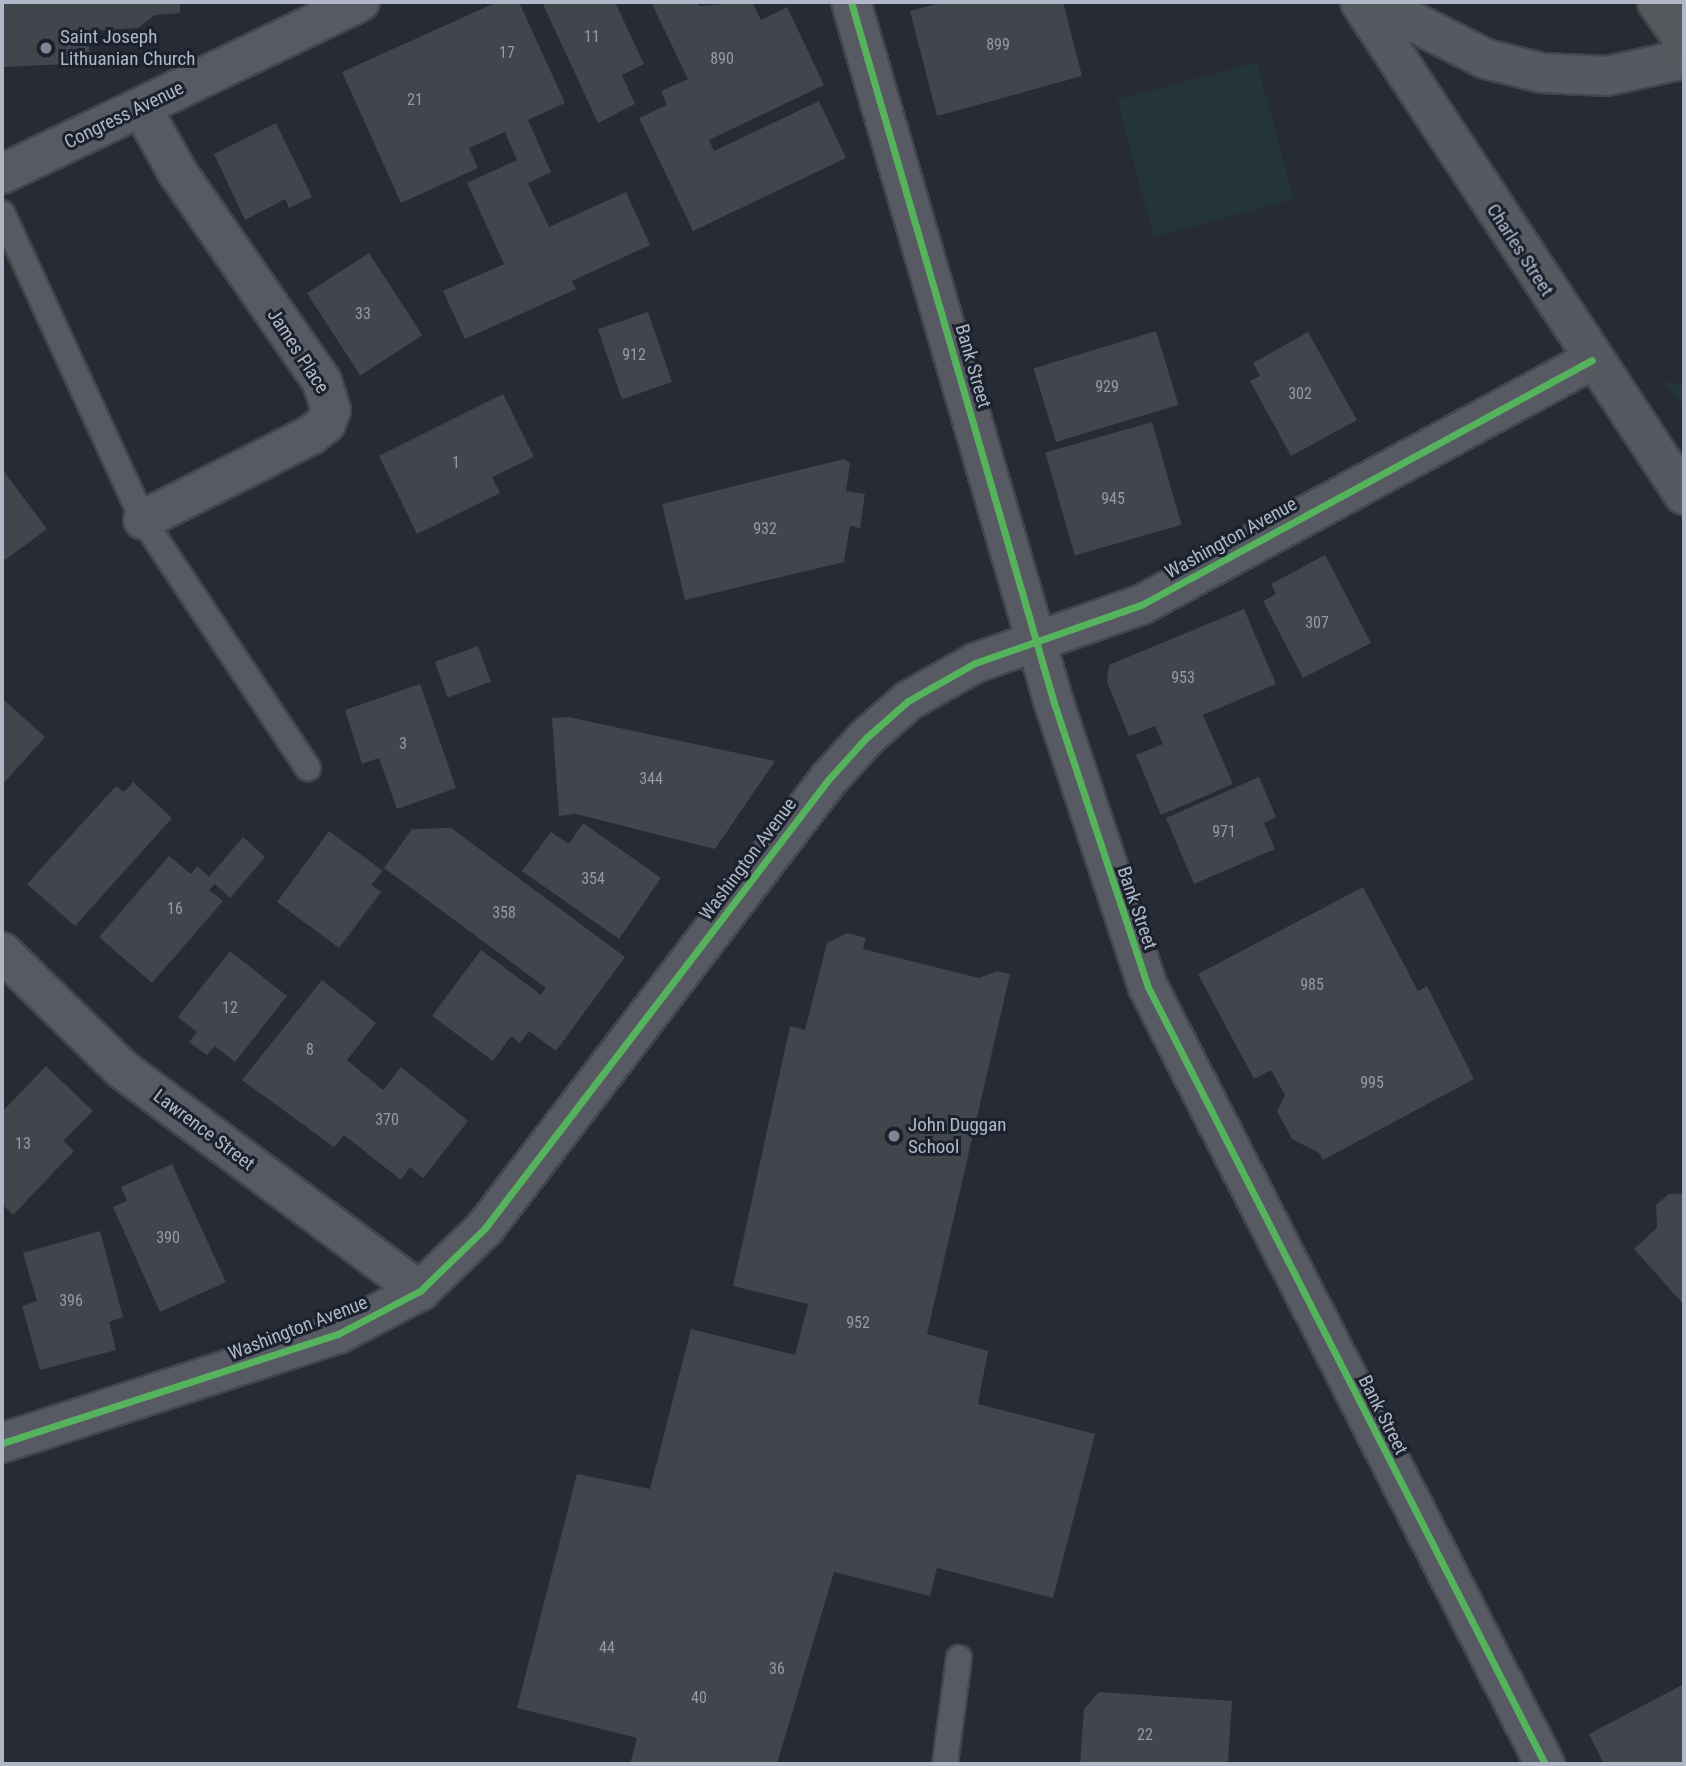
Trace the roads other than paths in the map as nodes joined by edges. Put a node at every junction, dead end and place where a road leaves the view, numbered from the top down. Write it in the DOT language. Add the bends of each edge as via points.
graph roads {
  1 [pos="360,2"];
  2 [pos="851,2"];
  3 [pos="1360,2"];
  4 [pos="1374,2"];
  5 [pos="1657,2"];
  6 [pos="1684,41"];
  7 [pos="1684,60"];
  8 [pos="141,107"];
  9 [pos="2,174"];
  10 [pos="2,213"];
  11 [pos="1592,360"];
  12 [pos="1684,495"];
  13 [pos="143,520"];
  14 [pos="1036,642"];
  15 [pos="308,768"];
  16 [pos="2,953"];
  17 [pos="419,1291"];
  18 [pos="2,1443"];
  19 [pos="959,1658"];
  20 [pos="945,1764"];
  21 [pos="1545,1764"];
  1 -- 8 [label="street, Congress Avenue"];
  2 -- 14 [label="street, Bank Street"];
  3 -- 11 [label="main road, Charles Street"];
  4 -- 7 [label="main road" via="1474,54 1542,74 1607,76"];
  5 -- 6 [label="highway"];
  8 -- 9 [label="street, Congress Avenue"];
  8 -- 13 [label="street, James Place" via="178,173 322,382 331,410 326,423 310,435"];
  10 -- 13 [label="lane"];
  11 -- 12 [label="main road, Charles Street"];
  11 -- 14 [label="street, Washington Avenue" via="1141,605"];
  13 -- 15 [label="lane"];
  14 -- 17 [label="street, Washington Avenue" via="942,679 866,738 828,780 485,1228"];
  14 -- 21 [label="street, Bank Street" via="1117,902 1166,1026"];
  16 -- 17 [label="street, Lawrence Street" via="122,1069"];
  17 -- 18 [label="street, Washington Avenue" via="338,1334"];
  19 -- 20 [label="lane"];
}
